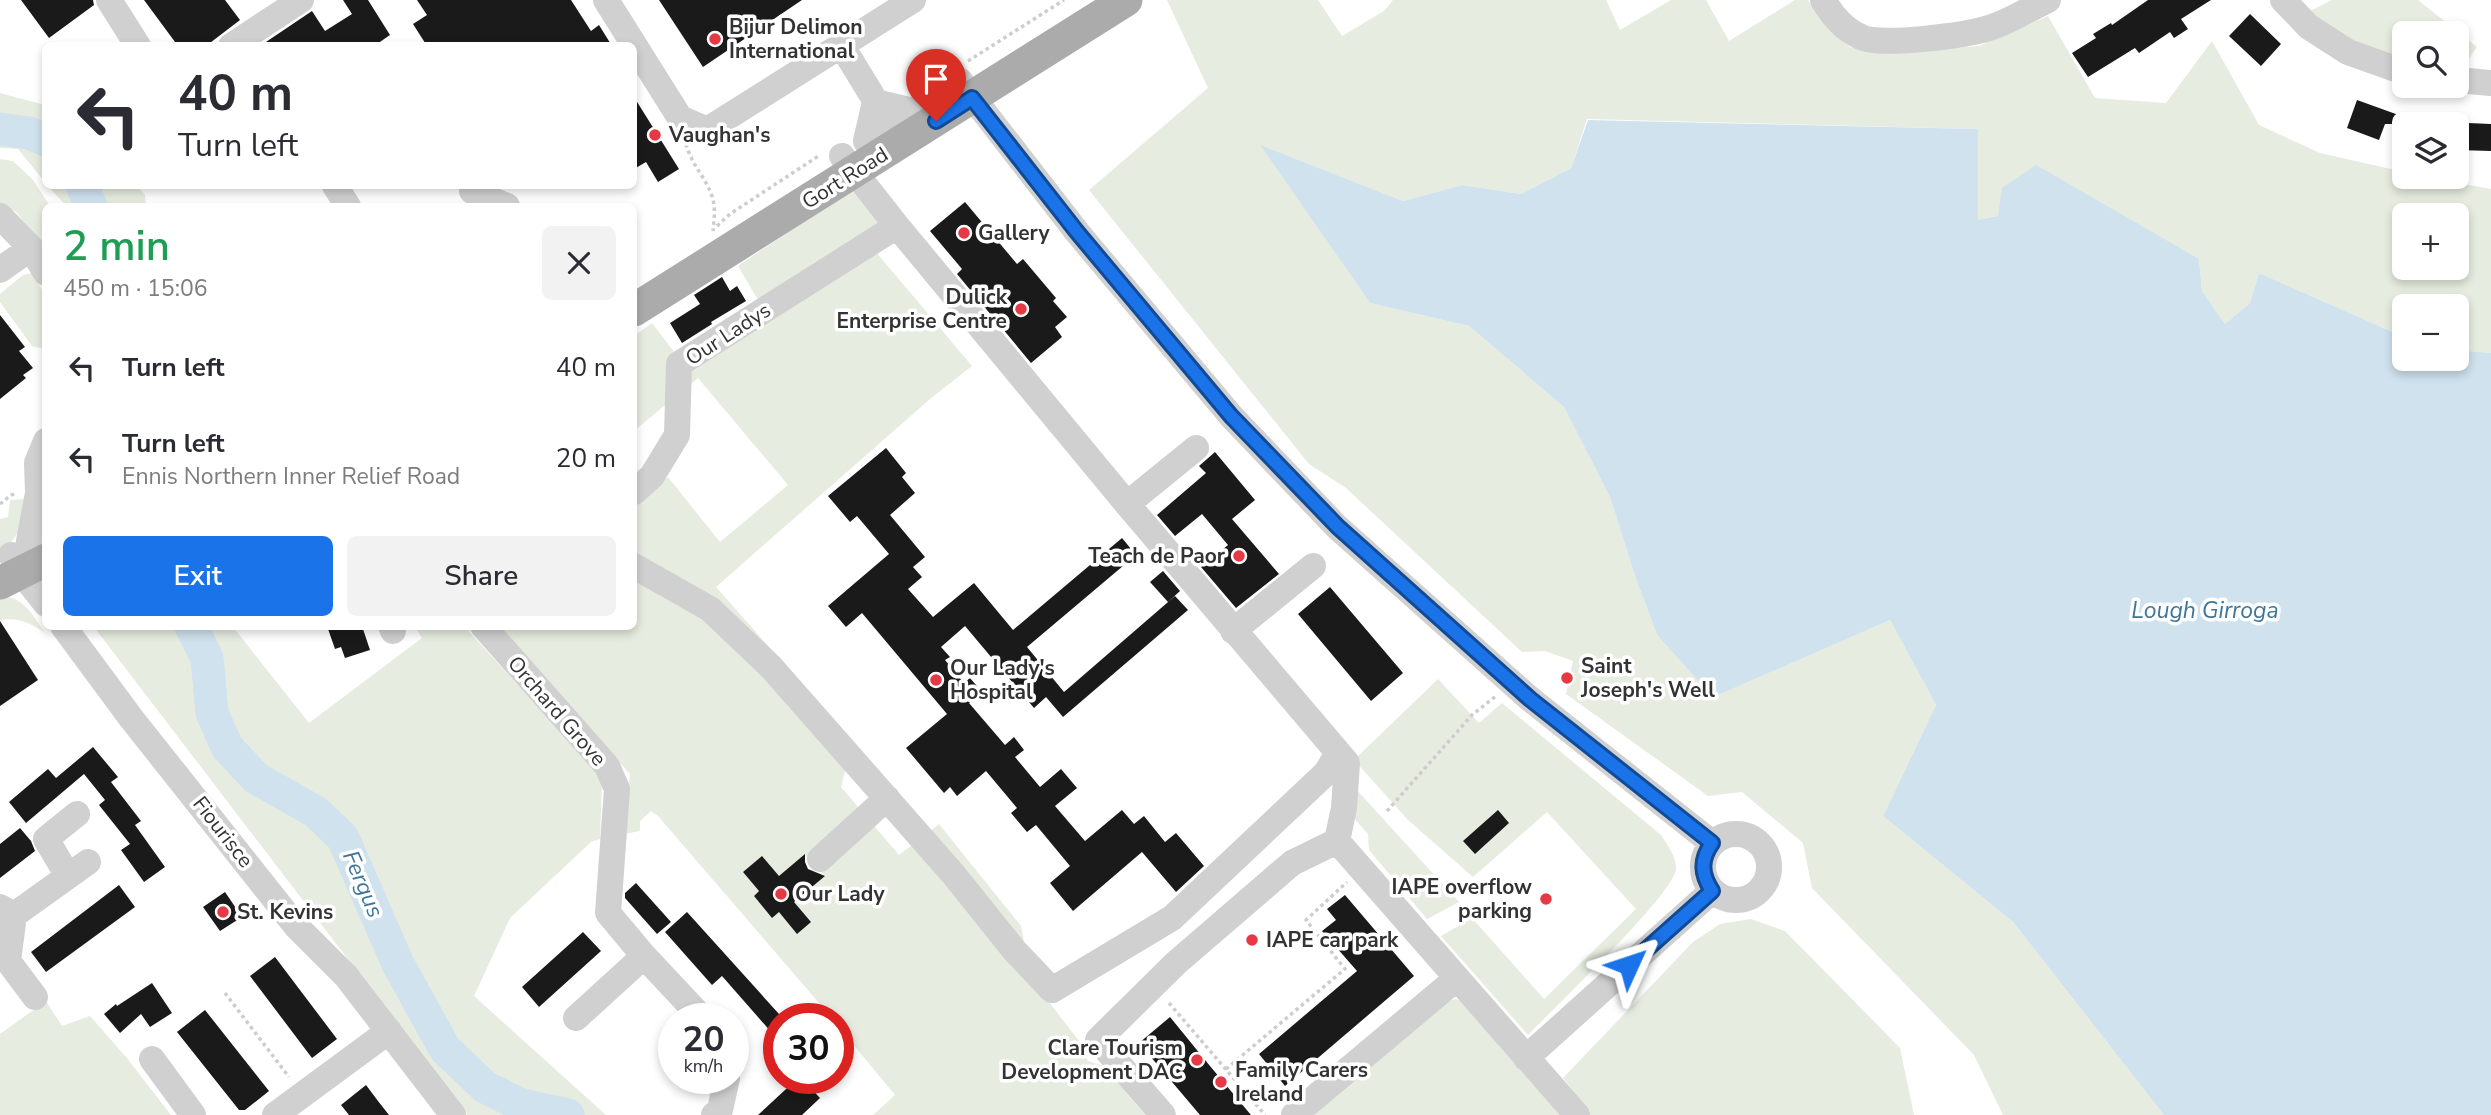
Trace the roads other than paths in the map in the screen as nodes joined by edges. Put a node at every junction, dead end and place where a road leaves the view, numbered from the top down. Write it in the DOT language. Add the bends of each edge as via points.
graph roads {
  1 [pos="109,0"];
  2 [pos="301,0"];
  3 [pos="606,0"];
  4 [pos="913,0"];
  5 [pos="1089,0"];
  6 [pos="1126,0"];
  7 [pos="1823,0"];
  8 [pos="2048,0"];
  9 [pos="2283,0"];
  10 [pos="265,9"];
  11 [pos="135,42"];
  12 [pos="235,42"];
  13 [pos="626,42"];
  14 [pos="842,46"];
  15 [pos="2392,68"];
  16 [pos="642,76"];
  17 [pos="959,81"];
  18 [pos="2469,81"];
  19 [pos="2491,83"];
  20 [pos="876,133"];
  21 [pos="472,191"];
  22 [pos="500,203"];
  23 [pos="0,216"];
  24 [pos="897,226"];
  25 [pos="31,248"];
  26 [pos="42,267"];
  27 [pos="0,270"];
  28 [pos="637,287"];
  29 [pos="637,308"];
  30 [pos="1196,448"];
  31 [pos="42,451"];
  32 [pos="637,489"];
  33 [pos="1127,504"];
  34 [pos="24,560"];
  35 [pos="1313,566"];
  36 [pos="637,568"];
  37 [pos="42,596"];
  38 [pos="66,630"];
  39 [pos="488,630"];
  40 [pos="1233,631"];
  41 [pos="1338,753"];
  42 [pos="887,798"];
  43 [pos="76,814"];
  44 [pos="1337,841"];
  45 [pos="1712,843"];
  46 [pos="820,859"];
  47 [pos="1712,891"];
  48 [pos="7,911"];
  49 [pos="644,956"];
  50 [pos="1456,979"];
  51 [pos="35,997"];
  52 [pos="688,1003"];
  53 [pos="576,1018"];
  54 [pos="389,1031"];
  55 [pos="1526,1058"];
  56 [pos="152,1059"];
  57 [pos="724,1094"];
  58 [pos="193,1115"];
  59 [pos="275,1115"];
  60 [pos="453,1115"];
  61 [pos="714,1115"];
  62 [pos="1163,1115"];
  63 [pos="1294,1115"];
  64 [pos="1577,1115"];
  1 -- 11 [label="street"];
  2 -- 10 [label="street"];
  3 -- 13 [label="street"];
  4 -- 14 [label="street"];
  5 -- 17 [label="main road, Gort Road"];
  6 -- 17 [label="main road, Gort Road"];
  7 -- 8 [label="street" via="1837,22 1863,39 1892,40 1990,28"];
  9 -- 15 [label="street" via="2309,27 2348,52"];
  10 -- 12 [label="street"];
  14 -- 16 [label="street" via="707,131 680,118"];
  14 -- 20 [label="street"];
  17 -- 20 [label="main road, Gort Road"];
  17 -- 45 [label="street" via="1077,232 1231,416 1338,527 1514,684"];
  18 -- 19 [label="street"];
  20 -- 24 [label="street"];
  20 -- 28 [label="main road, Gort Road" via="711,234"];
  20 -- 29 [label="main road, Gort Road"];
  21 -- 22 [label="street"];
  23 -- 25 [label="street"];
  24 -- 32 [label="street, Our Ladys" via="679,364 677,435 652,476"];
  24 -- 33 [label="street"];
  25 -- 26 [label="street"];
  25 -- 27 [label="street"];
  30 -- 33 [label="street"];
  31 -- 34 [label="street"];
  33 -- 40 [label="street"];
  34 -- 37 [label="street"];
  35 -- 40 [label="street"];
  36 -- 42 [label="street" via="710,609 771,667"];
  38 -- 54 [label="street, Fiourisce" via="296,926 346,976"];
  39 -- 49 [label="street, Orchard Grove" via="607,766 617,789 608,913"];
  40 -- 41 [label="street"];
  41 -- 42 [label="street" via="1326,773 1172,918 1052,990"];
  41 -- 44 [label="street" via="1347,763"];
  42 -- 46 [label="street"];
  43 -- 48 [label="street" via="46,839 78,869"];
  44 -- 50 [label="street"];
  44 -- 62 [label="street" via="1293,863 1176,962 1098,1040"];
  45 -- 47 [label="street" via="1702,863"];
  45 -- 47 [label="street" via="1732,833 1755,839 1767,853 1769,870 1761,890 1750,897 1733,900"];
  47 -- 55 [label="street"];
  48 -- 51 [label="street" via="8,961"];
  49 -- 52 [label="street, Orchard Grove"];
  49 -- 53 [label="street"];
  50 -- 55 [label="street"];
  50 -- 63 [label="street"];
  54 -- 59 [label="street"];
  54 -- 60 [label="street, Fiourisce"];
  55 -- 64 [label="street"];
  56 -- 58 [label="street"];
  57 -- 61 [label="street"];
}
